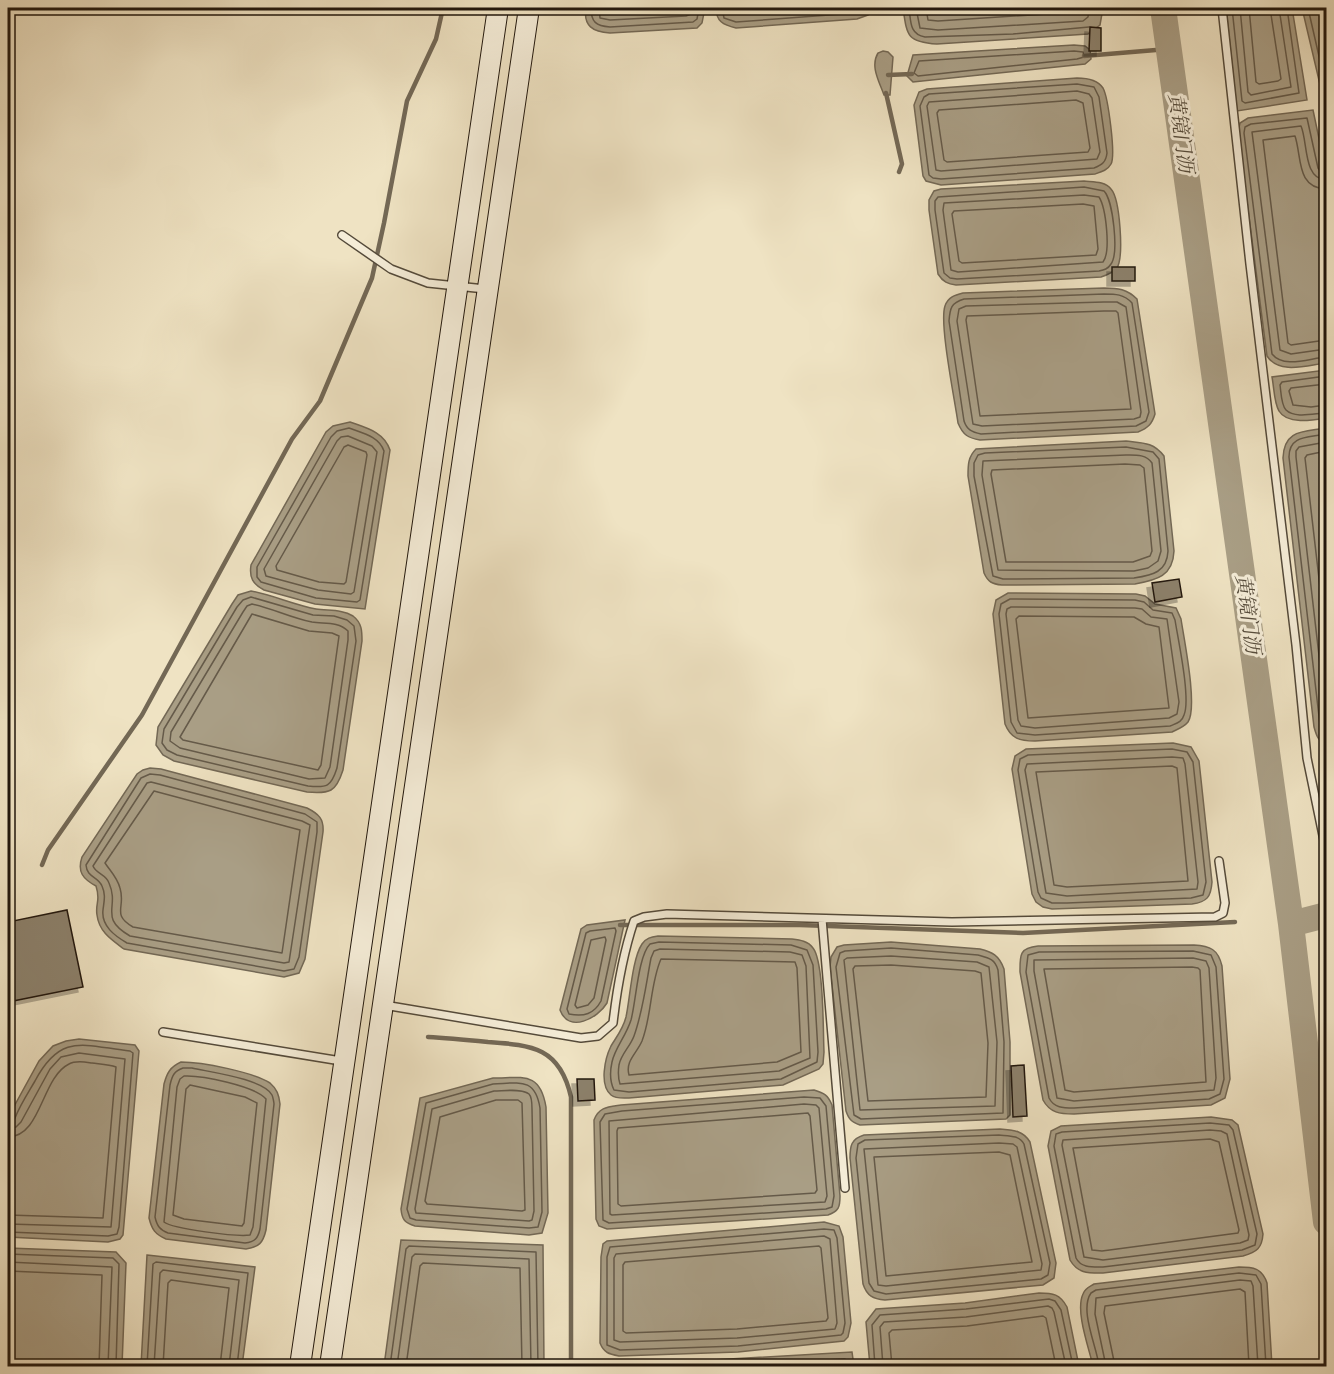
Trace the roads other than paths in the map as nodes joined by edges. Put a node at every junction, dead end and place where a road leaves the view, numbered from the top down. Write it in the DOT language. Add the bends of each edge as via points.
graph roads {
  1 [pos="498,8"];
  2 [pos="529,8"];
  3 [pos="1222,8"];
  4 [pos="342,235"];
  5 [pos="457,288"];
  6 [pos="487,290"];
  7 [pos="1326,850"];
  8 [pos="1219,861"];
  9 [pos="822,919"];
  10 [pos="384,1005"];
  11 [pos="1326,1010"];
  12 [pos="163,1032"];
  13 [pos="345,1062"];
  14 [pos="1326,1065"];
  15 [pos="845,1188"];
  16 [pos="300,1366"];
  17 [pos="330,1366"];
  1 -- 5 [label="main road"];
  2 -- 6 [label="main road"];
  3 -- 7 [label="lane" via="1308,758"];
  4 -- 5 [label="lane" via="391,269 428,283"];
  5 -- 6 [label="lane"];
  5 -- 13 [label="main road"];
  6 -- 10 [label="main road"];
  8 -- 9 [label="lane" via="1225,903 1223,913 1215,917 952,922"];
  9 -- 10 [label="lane" via="667,914 634,921 613,1023 598,1036 581,1038"];
  9 -- 15 [label="lane"];
  10 -- 17 [label="main road"];
  11 -- 14 [label="lane"];
  12 -- 13 [label="lane"];
  13 -- 16 [label="main road"];
}
